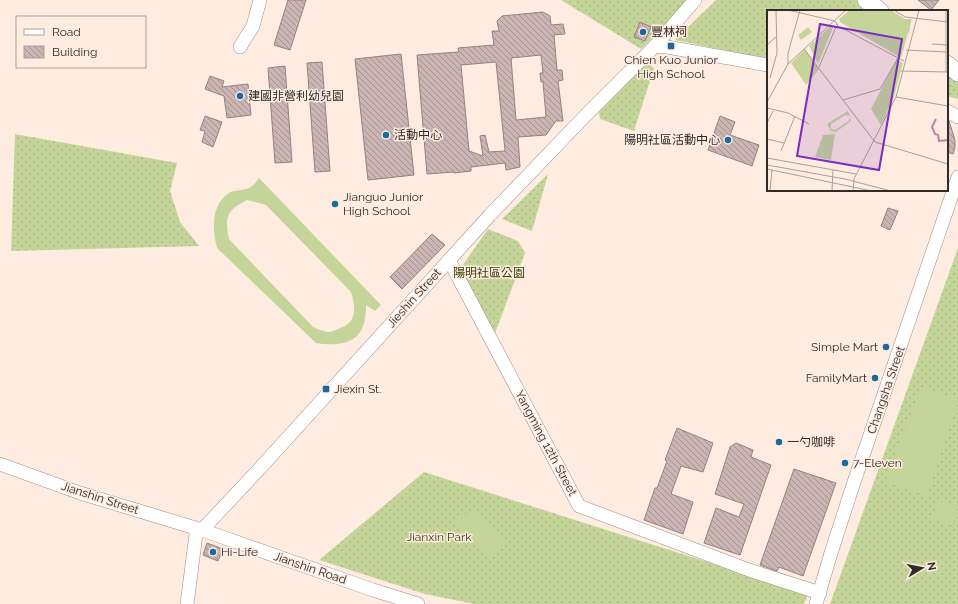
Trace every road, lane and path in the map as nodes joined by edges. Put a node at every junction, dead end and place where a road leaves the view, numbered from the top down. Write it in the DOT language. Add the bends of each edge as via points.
graph roads {
  1 [pos="260,0"];
  2 [pos="695,0"];
  3 [pos="866,0"];
  4 [pos="879,10"];
  5 [pos="655,46"];
  6 [pos="240,47"];
  7 [pos="767,65"];
  8 [pos="948,65"];
  9 [pos="958,73"];
  10 [pos="948,112"];
  11 [pos="958,117"];
  12 [pos="958,177"];
  13 [pos="449,260"];
  14 [pos="0,464"];
  15 [pos="202,530"];
  16 [pos="818,598"];
  17 [pos="187,604"];
  18 [pos="418,604"];
  1 -- 6 [label="street" via="252,26"];
  2 -- 5 [label="street, Jieshin Street"];
  3 -- 4 [label="main road"];
  5 -- 7 [label="street"];
  5 -- 13 [label="street, Jieshin Street" via="579,122"];
  8 -- 9 [label="main road"];
  10 -- 11 [label="street"];
  12 -- 16 [label="street, Changsha Street" via="854,482"];
  13 -- 15 [label="street, Jieshin Street"];
  13 -- 16 [label="street, Yangming 12th Street" via="579,506"];
  14 -- 15 [label="street, Jianshin Street"];
  15 -- 17 [label="street, Jieshin Street" via="196,534"];
  15 -- 18 [label="street, Jianshin Road"];
}
